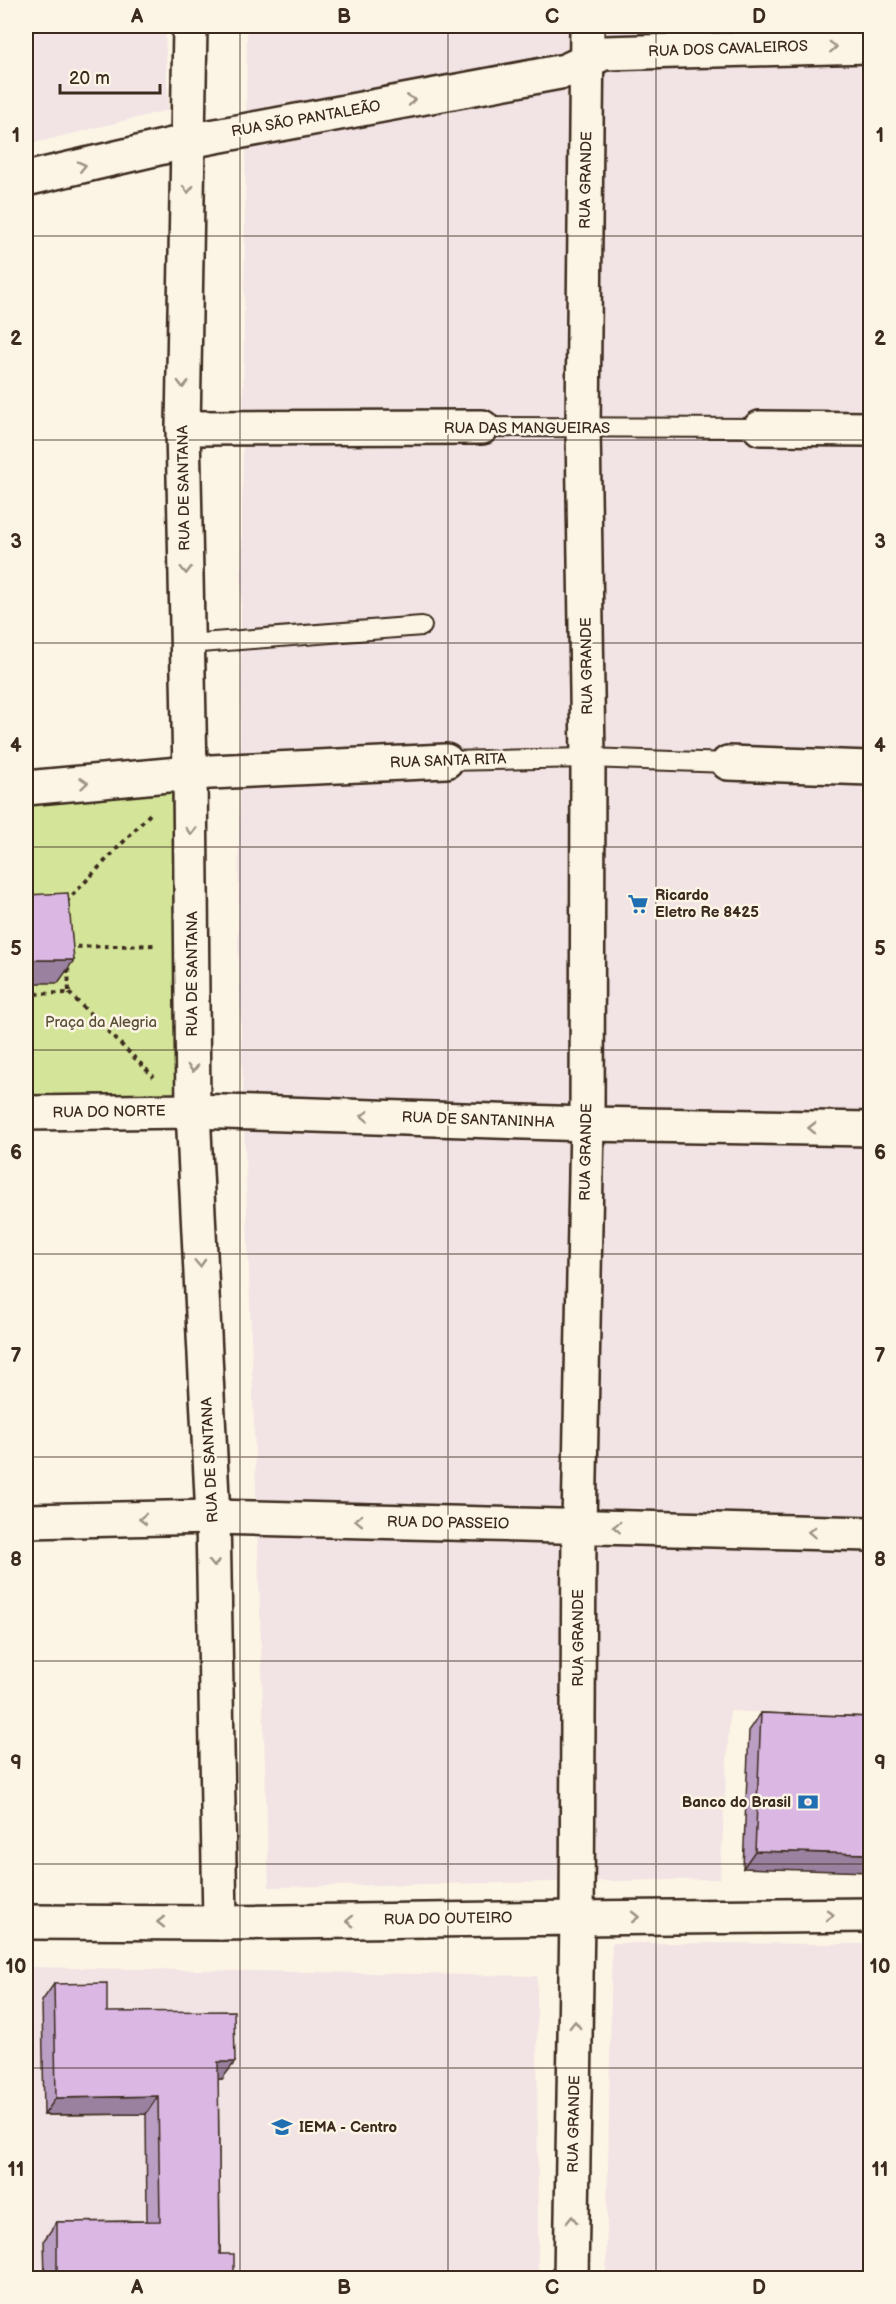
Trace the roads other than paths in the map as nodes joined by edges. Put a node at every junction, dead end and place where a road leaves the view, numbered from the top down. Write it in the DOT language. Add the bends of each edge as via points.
graph roads {
  1 [pos="190,26"];
  2 [pos="587,26"];
  3 [pos="870,45"];
  4 [pos="587,61"];
  5 [pos="189,141"];
  6 [pos="26,179"];
  7 [pos="583,427"];
  8 [pos="183,428"];
  9 [pos="482,428"];
  10 [pos="760,428"];
  11 [pos="870,429"];
  12 [pos="422,626"];
  13 [pos="187,644"];
  14 [pos="588,758"];
  15 [pos="446,760"];
  16 [pos="728,763"];
  17 [pos="870,768"];
  18 [pos="190,773"];
  19 [pos="26,788"];
  20 [pos="193,1111"];
  21 [pos="26,1113"];
  22 [pos="587,1124"];
  23 [pos="870,1129"];
  24 [pos="213,1517"];
  25 [pos="26,1521"];
  26 [pos="579,1526"];
  27 [pos="870,1534"];
  28 [pos="870,1915"];
  29 [pos="577,1918"];
  30 [pos="26,1922"];
  31 [pos="220,1923"];
  32 [pos="571,2278"];
  1 -- 5 [label="street, RUA DE SANTANA"];
  2 -- 4 [label="street, RUA GRANDE"];
  4 -- 3 [label="street, RUA DOS CAVALEIROS, one-way" via="604,53"];
  5 -- 4 [label="street, RUA SÃO PANTALEÃO, one-way" via="565,71"];
  4 -- 7 [label="street, RUA GRANDE"];
  6 -- 5 [label="street, RUA SÃO PANTALEÃO, one-way"];
  5 -- 8 [label="street, RUA DE SANTANA, one-way"];
  7 -- 9 [label="lane, RUA DAS MANGUEIRAS"];
  7 -- 10 [label="lane, RUA DAS MANGUEIRAS"];
  7 -- 14 [label="street, RUA GRANDE"];
  8 -- 9 [label="street, RUA DAS MANGUEIRAS"];
  8 -- 13 [label="street, RUA DE SANTANA, one-way"];
  10 -- 11 [label="street, RUA DAS MANGUEIRAS"];
  12 -- 13 [label="lane"];
  13 -- 18 [label="street, RUA DE SANTANA"];
  14 -- 15 [label="lane, RUA SANTA RITA"];
  14 -- 16 [label="lane, RUA SANTA RITA"];
  14 -- 22 [label="street, RUA GRANDE"];
  15 -- 18 [label="street, RUA SANTA RITA"];
  16 -- 17 [label="street, RUA SANTA RITA"];
  19 -- 18 [label="street, RUA SANTA RITA, one-way"];
  18 -- 20 [label="street, RUA DE SANTANA, one-way"];
  20 -- 21 [label="street, RUA DO NORTE"];
  22 -- 20 [label="street, RUA DE SANTANINHA, one-way"];
  20 -- 24 [label="street, RUA DE SANTANA, one-way"];
  23 -- 22 [label="street, RUA DE SANTANINHA, one-way"];
  22 -- 26 [label="street, RUA GRANDE"];
  24 -- 25 [label="street, RUA DO PASSEIO, one-way"];
  26 -- 24 [label="street, RUA DO PASSEIO, one-way"];
  24 -- 31 [label="street, RUA DE SANTANA, one-way"];
  27 -- 26 [label="street, RUA DO PASSEIO, one-way"];
  26 -- 29 [label="street, RUA GRANDE"];
  29 -- 28 [label="street, RUA DO OUTEIRO, one-way"];
  29 -- 31 [label="street, RUA DO OUTEIRO, one-way"];
  32 -- 29 [label="street, RUA GRANDE, one-way"];
  31 -- 30 [label="street, RUA DO OUTEIRO, one-way"];
}
